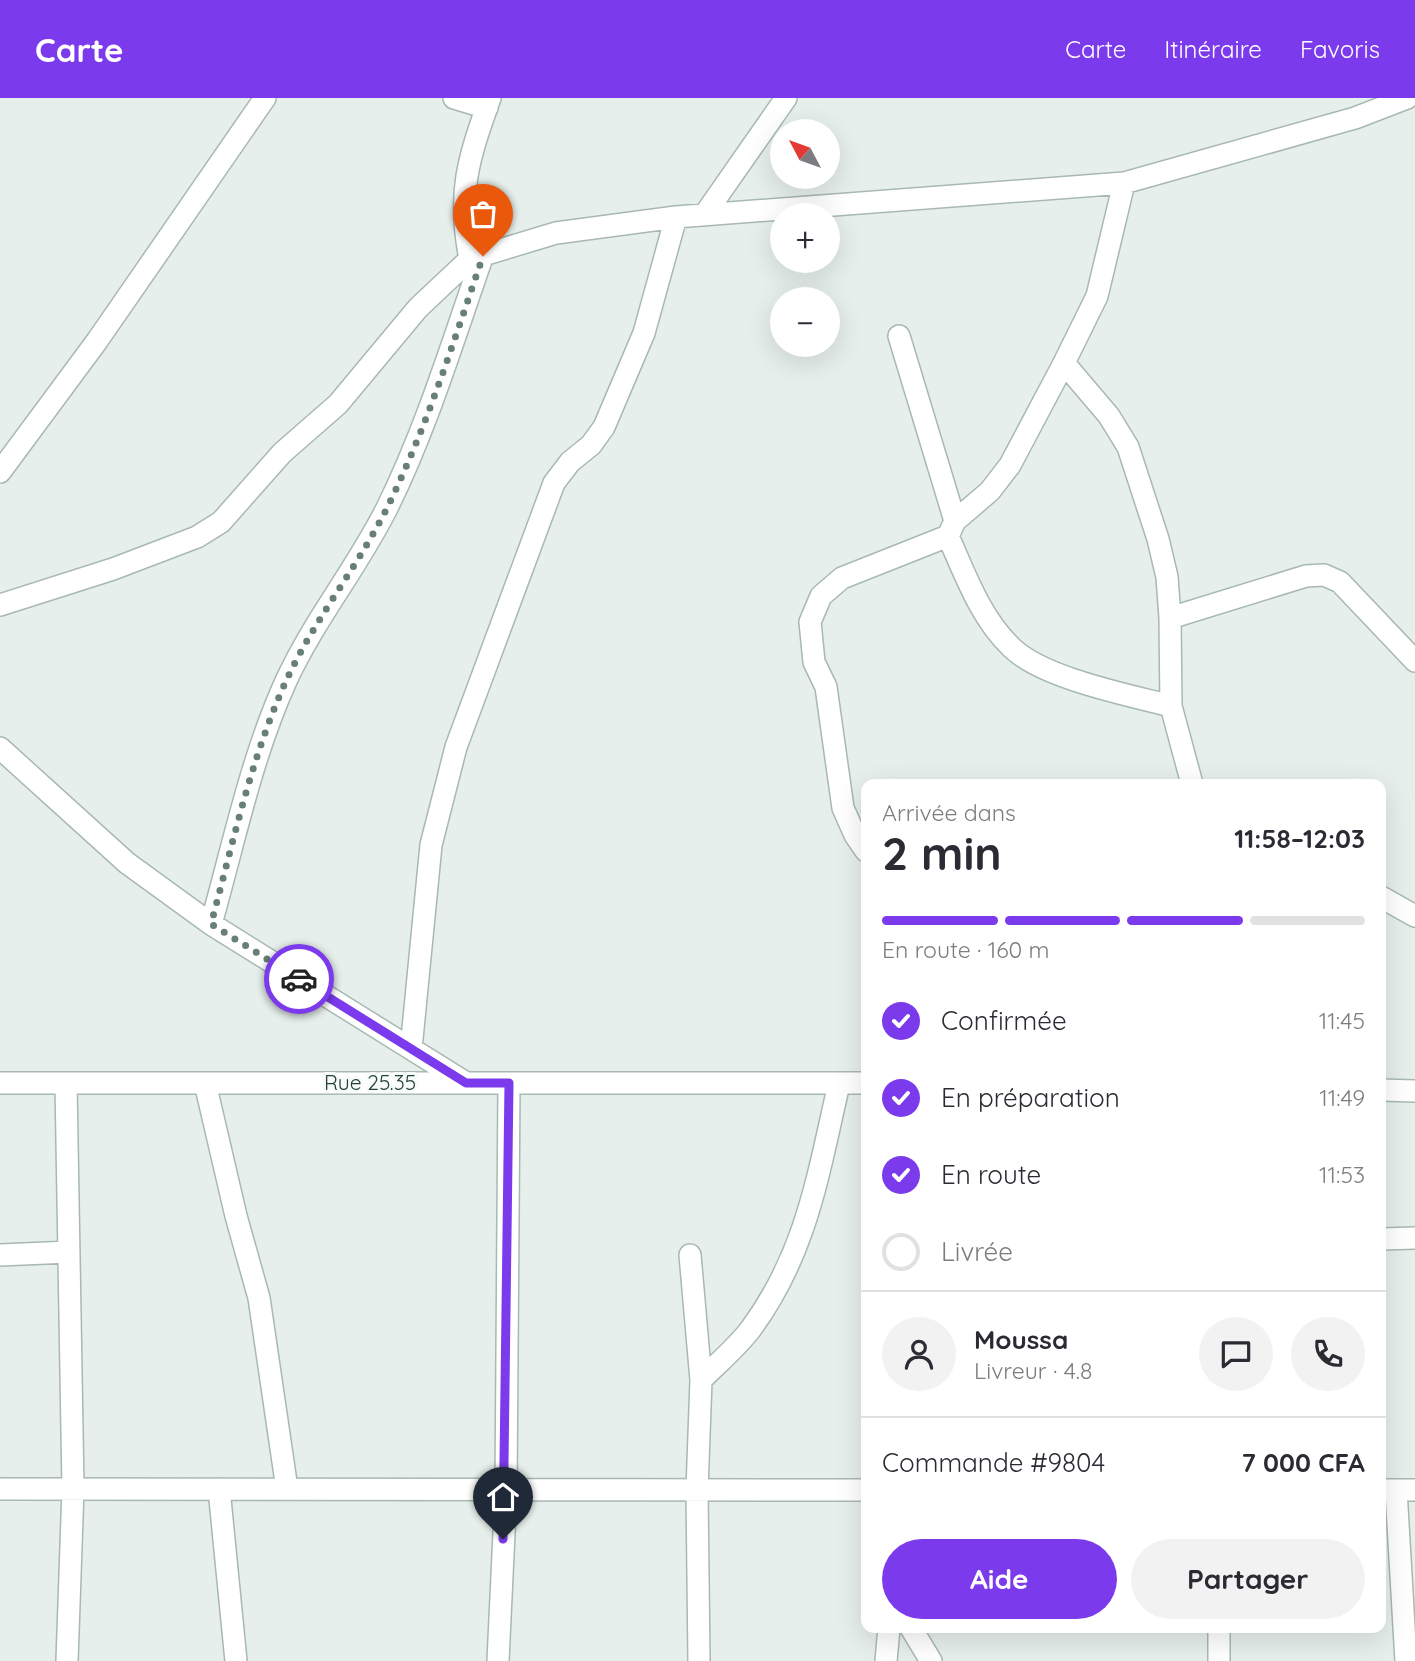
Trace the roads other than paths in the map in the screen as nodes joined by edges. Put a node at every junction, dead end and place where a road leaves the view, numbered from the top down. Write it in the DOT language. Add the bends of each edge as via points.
graph roads {
  1 [pos="265,98"];
  2 [pos="454,98"];
  3 [pos="786,98"];
  4 [pos="1407,98"];
  5 [pos="489,103"];
  6 [pos="1124,183"];
  7 [pos="705,214"];
  8 [pos="676,216"];
  9 [pos="477,257"];
  10 [pos="899,336"];
  11 [pos="1064,363"];
  12 [pos="0,472"];
  13 [pos="951,528"];
  14 [pos="0,605"];
  15 [pos="1170,618"];
  16 [pos="1415,661"];
  17 [pos="1171,706"];
  18 [pos="0,748"];
  19 [pos="1191,779"];
  20 [pos="861,844"];
  21 [pos="1386,900"];
  22 [pos="1415,916"];
  23 [pos="211,924"];
  24 [pos="411,1049"];
  25 [pos="0,1083"];
  26 [pos="66,1083"];
  27 [pos="205,1083"];
  28 [pos="466,1083"];
  29 [pos="509,1083"];
  30 [pos="861,1083"];
  31 [pos="839,1084"];
  32 [pos="1386,1090"];
  33 [pos="1415,1091"];
  34 [pos="1415,1238"];
  35 [pos="1386,1239"];
  36 [pos="69,1252"];
  37 [pos="0,1255"];
  38 [pos="690,1255"];
  39 [pos="701,1380"];
  40 [pos="0,1489"];
  41 [pos="73,1489"];
  42 [pos="219,1489"];
  43 [pos="287,1489"];
  44 [pos="506,1490"];
  45 [pos="697,1490"];
  46 [pos="861,1490"];
  47 [pos="1397,1490"];
  48 [pos="889,1633"];
  49 [pos="914,1633"];
  50 [pos="1219,1633"];
  51 [pos="67,1661"];
  52 [pos="236,1661"];
  53 [pos="498,1661"];
  54 [pos="699,1661"];
  55 [pos="886,1661"];
  56 [pos="931,1661"];
  57 [pos="1219,1661"];
  58 [pos="1406,1661"];
  1 -- 12 [label="street"];
  2 -- 5 [label="street"];
  3 -- 7 [label="street"];
  4 -- 6 [label="street" via="1355,118"];
  5 -- 9 [label="street" via="464,185 463,220"];
  6 -- 7 [label="street"];
  6 -- 11 [label="street" via="1097,296"];
  7 -- 8 [label="street"];
  8 -- 9 [label="street" via="556,233"];
  8 -- 24 [label="street" via="644,334 604,427 554,483 456,747 431,845"];
  9 -- 14 [label="street" via="418,307 338,404 282,453 221,522 197,537 113,569"];
  9 -- 23 [label="street" via="429,411 387,507 316,623 263,738"];
  10 -- 13 [label="street"];
  11 -- 13 [label="street" via="1010,466"];
  11 -- 15 [label="street" via="1109,416 1128,447 1158,539"];
  13 -- 17 [label="street" via="979,603 1012,649 1073,679"];
  13 -- 20 [label="street" via="842,578 821,596 810,621 814,662 826,687 843,808"];
  15 -- 16 [label="street" via="1306,576 1324,575 1340,582"];
  15 -- 17 [label="street"];
  17 -- 19 [label="street"];
  18 -- 23 [label="street" via="127,863"];
  21 -- 22 [label="street"];
  23 -- 24 [label="street"];
  24 -- 28 [label="street"];
  25 -- 26 [label="street, Rue 25.35"];
  26 -- 27 [label="street, Rue 25.35"];
  26 -- 36 [label="street"];
  27 -- 28 [label="street, Rue 25.35"];
  27 -- 43 [label="street" via="259,1298"];
  28 -- 29 [label="street, Rue 25.35"];
  29 -- 31 [label="street, Rue 25.35"];
  29 -- 44 [label="street"];
  30 -- 31 [label="street, Rue 25.35"];
  31 -- 39 [label="street" via="803,1235 784,1276 748,1332"];
  32 -- 33 [label="street"];
  34 -- 35 [label="street"];
  36 -- 37 [label="street"];
  36 -- 41 [label="street"];
  38 -- 39 [label="street"];
  39 -- 45 [label="street"];
  40 -- 41 [label="street"];
  41 -- 42 [label="street"];
  41 -- 51 [label="street"];
  42 -- 43 [label="street"];
  42 -- 52 [label="street"];
  43 -- 44 [label="street"];
  44 -- 45 [label="street"];
  44 -- 53 [label="street"];
  45 -- 46 [label="street"];
  45 -- 54 [label="street"];
  47 -- 58 [label="street"];
  48 -- 55 [label="street"];
  49 -- 56 [label="street"];
  50 -- 57 [label="street"];
}
